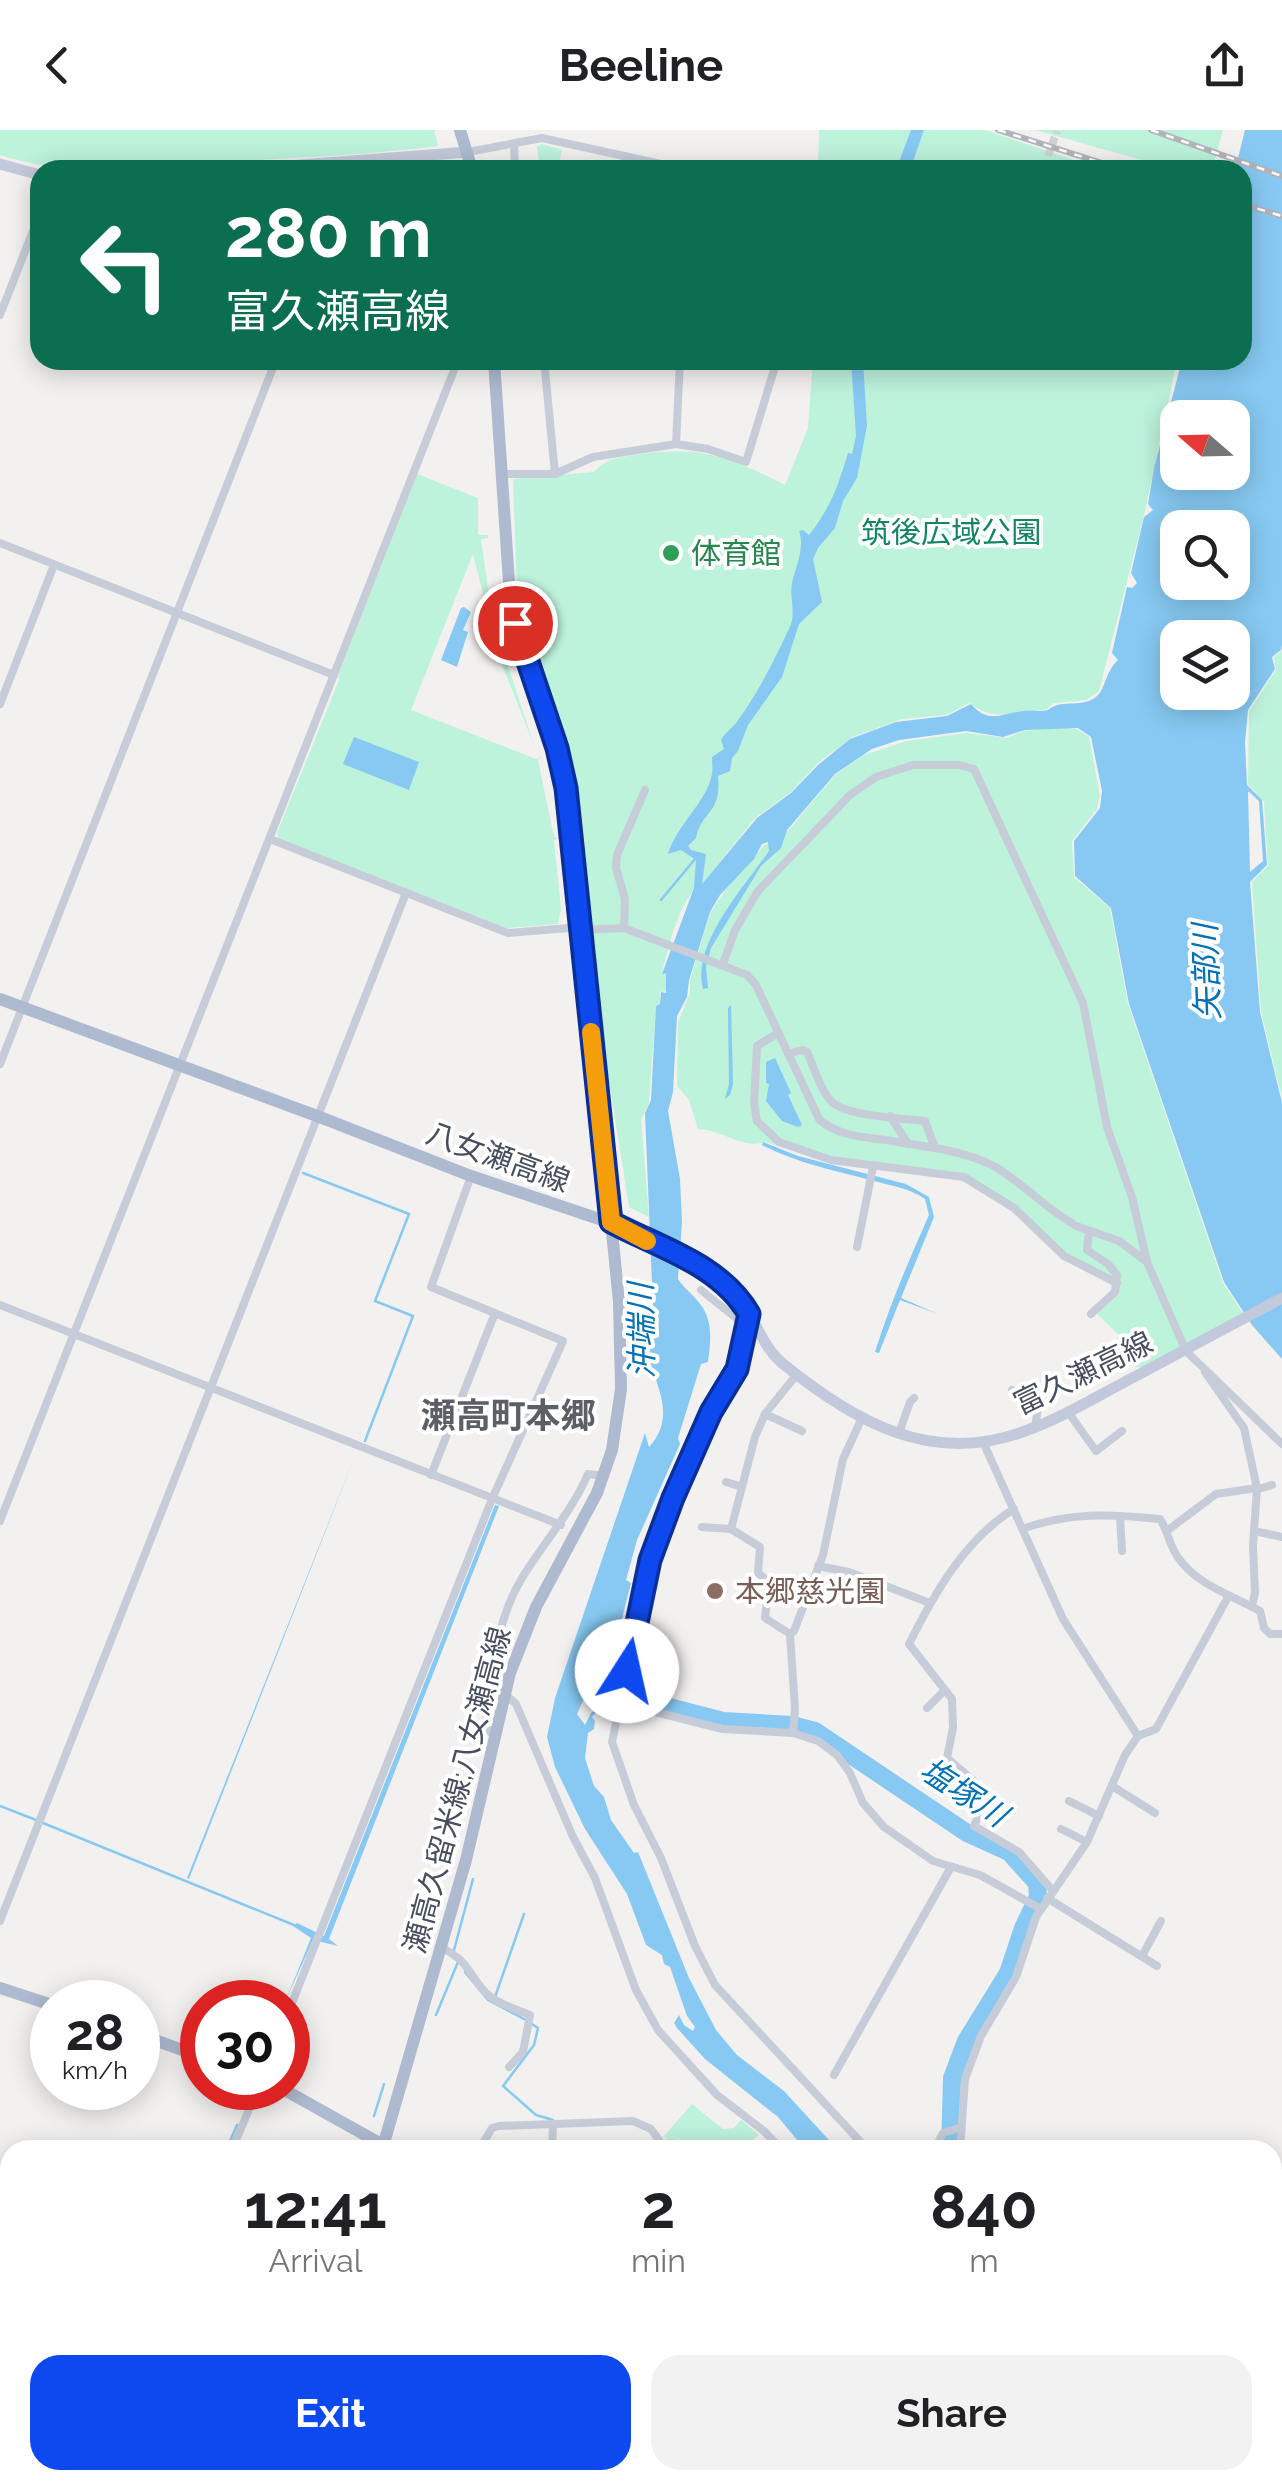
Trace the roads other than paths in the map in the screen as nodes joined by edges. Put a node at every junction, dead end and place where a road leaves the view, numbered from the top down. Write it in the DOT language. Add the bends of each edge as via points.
graph roads {
  1 [pos="460,130"];
  2 [pos="559,135"];
  3 [pos="514,144"];
  4 [pos="468,152"];
  5 [pos="402,160"];
  6 [pos="470,160"];
  7 [pos="515,160"];
  8 [pos="635,160"];
  9 [pos="0,164"];
  10 [pos="30,173"];
  11 [pos="30,238"];
  12 [pos="0,315"];
  13 [pos="272,370"];
  14 [pos="454,370"];
  15 [pos="495,370"];
  16 [pos="545,370"];
  17 [pos="680,370"];
  18 [pos="774,370"];
  19 [pos="676,444"];
  20 [pos="503,474"];
  21 [pos="555,474"];
  22 [pos="0,544"];
  23 [pos="54,565"];
  24 [pos="177,612"];
  25 [pos="334,675"];
  26 [pos="0,704"];
  27 [pos="645,790"];
  28 [pos="270,839"];
  29 [pos="406,893"];
  30 [pos="624,928"];
  31 [pos="581,929"];
  32 [pos="723,964"];
  33 [pos="0,999"];
  34 [pos="22,1008"];
  35 [pos="778,1033"];
  36 [pos="788,1054"];
  37 [pos="0,1064"];
  38 [pos="182,1066"];
  39 [pos="853,1111"];
  40 [pos="318,1116"];
  41 [pos="890,1116"];
  42 [pos="844,1134"];
  43 [pos="908,1144"];
  44 [pos="935,1148"];
  45 [pos="873,1168"];
  46 [pos="471,1176"];
  47 [pos="611,1222"];
  48 [pos="1090,1231"];
  49 [pos="857,1247"];
  50 [pos="1147,1262"];
  51 [pos="1116,1283"];
  52 [pos="701,1290"];
  53 [pos="1282,1298"];
  54 [pos="0,1305"];
  55 [pos="495,1313"];
  56 [pos="749,1314"];
  57 [pos="1091,1314"];
  58 [pos="74,1334"];
  59 [pos="742,1341"];
  60 [pos="1192,1347"];
  61 [pos="1200,1364"];
  62 [pos="797,1374"];
  63 [pos="212,1388"];
  64 [pos="1012,1390"];
  65 [pos="914,1398"];
  66 [pos="1068,1412"];
  67 [pos="765,1414"];
  68 [pos="861,1420"];
  69 [pos="1035,1427"];
  70 [pos="1122,1431"];
  71 [pos="802,1432"];
  72 [pos="899,1433"];
  73 [pos="984,1442"];
  74 [pos="1282,1444"];
  75 [pos="431,1474"];
  76 [pos="603,1476"];
  77 [pos="726,1482"];
  78 [pos="1272,1485"];
  79 [pos="742,1487"];
  80 [pos="1258,1489"];
  81 [pos="492,1499"];
  82 [pos="1014,1509"];
  83 [pos="1120,1516"];
  84 [pos="0,1520"];
  85 [pos="561,1525"];
  86 [pos="702,1526"];
  87 [pos="731,1529"];
  88 [pos="1022,1529"];
  89 [pos="1168,1530"];
  90 [pos="1254,1531"];
  91 [pos="1282,1537"];
  92 [pos="1122,1551"];
  93 [pos="818,1566"];
  94 [pos="1228,1597"];
  95 [pos="930,1603"];
  96 [pos="1252,1606"];
  97 [pos="790,1634"];
  98 [pos="1282,1634"];
  99 [pos="945,1690"];
  100 [pos="506,1695"];
  101 [pos="632,1706"];
  102 [pos="927,1708"];
  103 [pos="793,1733"];
  104 [pos="1138,1736"];
  105 [pos="496,1740"];
  106 [pos="1112,1749"];
  107 [pos="1125,1755"];
  108 [pos="1110,1782"];
  109 [pos="1069,1801"];
  110 [pos="1155,1813"];
  111 [pos="1099,1816"];
  112 [pos="1060,1828"];
  113 [pos="1087,1842"];
  114 [pos="952,1867"];
  115 [pos="1050,1894"];
  116 [pos="1041,1909"];
  117 [pos="0,1921"];
  118 [pos="1161,1922"];
  119 [pos="440,1947"];
  120 [pos="1142,1956"];
  121 [pos="1157,1966"];
  122 [pos="301,1980"];
  123 [pos="0,1988"];
  124 [pos="30,1998"];
  125 [pos="509,2067"];
  126 [pos="834,2075"];
  127 [pos="310,2105"];
  128 [pos="249,2110"];
  129 [pos="553,2124"];
  130 [pos="959,2128"];
  131 [pos="236,2140"];
  132 [pos="372,2140"];
  133 [pos="388,2140"];
  134 [pos="485,2140"];
  135 [pos="552,2140"];
  136 [pos="657,2140"];
  137 [pos="773,2140"];
  138 [pos="859,2140"];
  139 [pos="939,2140"];
  140 [pos="960,2140"];
  1 -- 4 [label="main road"];
  2 -- 3 [label="street"];
  2 -- 8 [label="street" via="592,152"];
  3 -- 4 [label="street"];
  3 -- 7 [label="street"];
  4 -- 5 [label="main road"];
  4 -- 6 [label="main road"];
  9 -- 10 [label="main road"];
  11 -- 12 [label="street"];
  13 -- 24 [label="street"];
  14 -- 25 [label="street"];
  15 -- 20 [label="main road, 八女瀬高線"];
  16 -- 21 [label="street"];
  17 -- 19 [label="street"];
  18 -- 19 [label="street" via="746,462"];
  19 -- 21 [label="street" via="593,457"];
  20 -- 21 [label="street"];
  20 -- 31 [label="main road, 八女瀬高線" via="510,597 566,788"];
  22 -- 23 [label="street"];
  23 -- 24 [label="street"];
  23 -- 26 [label="street"];
  24 -- 25 [label="street"];
  24 -- 34 [label="street"];
  25 -- 28 [label="street"];
  27 -- 30 [label="street" via="617,855"];
  28 -- 29 [label="street"];
  28 -- 38 [label="street"];
  29 -- 31 [label="street" via="508,933"];
  29 -- 40 [label="street"];
  30 -- 31 [label="street"];
  30 -- 32 [label="street"];
  31 -- 47 [label="main road, 八女瀬高線"];
  32 -- 35 [label="street" via="756,985"];
  32 -- 50 [label="street" via="758,891 850,795 913,766 974,769 1083,1003 1107,1127"];
  33 -- 34 [label="main road, 八女瀬高線"];
  34 -- 37 [label="street"];
  34 -- 38 [label="main road, 八女瀬高線"];
  35 -- 36 [label="street"];
  35 -- 45 [label="street" via="757,1046 754,1057 758,1121 778,1142"];
  36 -- 39 [label="street" via="807,1052 828,1098"];
  36 -- 42 [label="street" via="819,1120"];
  38 -- 40 [label="main road, 八女瀬高線"];
  38 -- 58 [label="street"];
  39 -- 41 [label="street"];
  39 -- 42 [label="street"];
  40 -- 46 [label="main road, 八女瀬高線"];
  40 -- 63 [label="street"];
  41 -- 43 [label="street"];
  41 -- 44 [label="street" via="925,1121"];
  42 -- 43 [label="street"];
  43 -- 44 [label="street"];
  44 -- 48 [label="street" via="998,1169"];
  45 -- 49 [label="street"];
  45 -- 51 [label="street" via="964,1177 1014,1208 1064,1256"];
  46 -- 47 [label="main road, 八女瀬高線"];
  46 -- 55 [label="street" via="431,1288"];
  47 -- 56 [label="main road, 富久瀬高線" via="718,1277"];
  47 -- 76 [label="main road, 瀬高久留米線;八女瀬高線" via="621,1389"];
  48 -- 50 [label="street"];
  48 -- 51 [label="street" via="1087,1250 1117,1274"];
  50 -- 60 [label="street"];
  51 -- 57 [label="street"];
  52 -- 59 [label="street" via="736,1318"];
  53 -- 60 [label="main road, 富久瀬高線"];
  54 -- 58 [label="street"];
  55 -- 75 [label="street"];
  55 -- 81 [label="street" via="564,1341"];
  56 -- 59 [label="street"];
  56 -- 62 [label="main road, 富久瀬高線" via="767,1346"];
  58 -- 63 [label="street"];
  58 -- 84 [label="street"];
  59 -- 138 [label="street" via="737,1369 711,1412 650,1560 612,1742 715,1985"];
  60 -- 61 [label="street"];
  60 -- 66 [label="main road, 富久瀬高線"];
  61 -- 74 [label="street"];
  61 -- 80 [label="street" via="1244,1428"];
  62 -- 67 [label="street"];
  62 -- 68 [label="main road, 富久瀬高線"];
  63 -- 75 [label="street"];
  63 -- 117 [label="street"];
  64 -- 69 [label="street" via="1039,1401"];
  65 -- 72 [label="street"];
  66 -- 69 [label="main road, 富久瀬高線"];
  66 -- 70 [label="street" via="1096,1451"];
  67 -- 71 [label="street"];
  67 -- 79 [label="street"];
  68 -- 72 [label="main road, 富久瀬高線"];
  68 -- 93 [label="street" via="844,1459"];
  69 -- 73 [label="main road, 富久瀬高線"];
  72 -- 73 [label="main road, 富久瀬高線"];
  73 -- 82 [label="street"];
  75 -- 81 [label="street"];
  76 -- 85 [label="street" via="588,1474"];
  76 -- 100 [label="main road, 瀬高久留米線;八女瀬高線" via="536,1607"];
  77 -- 79 [label="street"];
  78 -- 80 [label="street"];
  79 -- 87 [label="street"];
  80 -- 89 [label="street" via="1216,1494"];
  80 -- 90 [label="street"];
  81 -- 85 [label="street"];
  81 -- 122 [label="street"];
  82 -- 88 [label="street"];
  82 -- 95 [label="street" via="971,1546"];
  83 -- 88 [label="street" via="1056,1517"];
  83 -- 89 [label="street" via="1160,1518"];
  83 -- 92 [label="street"];
  85 -- 105 [label="street" via="505,1616 485,1726"];
  86 -- 87 [label="street"];
  87 -- 97 [label="street" via="760,1547 758,1573 768,1582 766,1618"];
  88 -- 104 [label="street" via="1063,1619"];
  89 -- 94 [label="street" via="1179,1560"];
  90 -- 91 [label="street"];
  90 -- 96 [label="street"];
  93 -- 95 [label="street"];
  93 -- 97 [label="street"];
  94 -- 96 [label="street"];
  94 -- 104 [label="street" via="1156,1729"];
  95 -- 99 [label="street" via="909,1644"];
  96 -- 98 [label="street" via="1270,1634"];
  97 -- 103 [label="street"];
  99 -- 102 [label="street"];
  99 -- 115 [label="street" via="953,1728 947,1758 988,1793 974,1826 1019,1852"];
  100 -- 105 [label="main road, 瀬高久留米線;八女瀬高線"];
  100 -- 137 [label="street" via="516,1704 595,1878 636,1990 658,2030 718,2095"];
  101 -- 103 [label="street" via="722,1729"];
  103 -- 114 [label="street" via="837,1756 884,1827 933,1862"];
  104 -- 107 [label="street"];
  105 -- 119 [label="main road, 瀬高久留米線;八女瀬高線"];
  106 -- 107 [label="street"];
  107 -- 108 [label="street"];
  108 -- 110 [label="street"];
  108 -- 111 [label="street"];
  109 -- 111 [label="street"];
  111 -- 113 [label="street"];
  112 -- 113 [label="street"];
  113 -- 115 [label="street"];
  114 -- 116 [label="street"];
  114 -- 126 [label="street"];
  115 -- 116 [label="street"];
  115 -- 120 [label="street"];
  116 -- 130 [label="street" via="965,2079"];
  118 -- 120 [label="street"];
  119 -- 125 [label="street" via="464,1960 497,2002 530,2015 523,2052"];
  119 -- 133 [label="main road, 瀬高久留米線;八女瀬高線"];
  120 -- 121 [label="street"];
  123 -- 124 [label="main road"];
  127 -- 132 [label="main road"];
  128 -- 131 [label="street"];
  129 -- 134 [label="street" via="492,2128"];
  129 -- 135 [label="street"];
  129 -- 136 [label="street" via="641,2122"];
  130 -- 139 [label="street"];
  130 -- 140 [label="street"];
}
